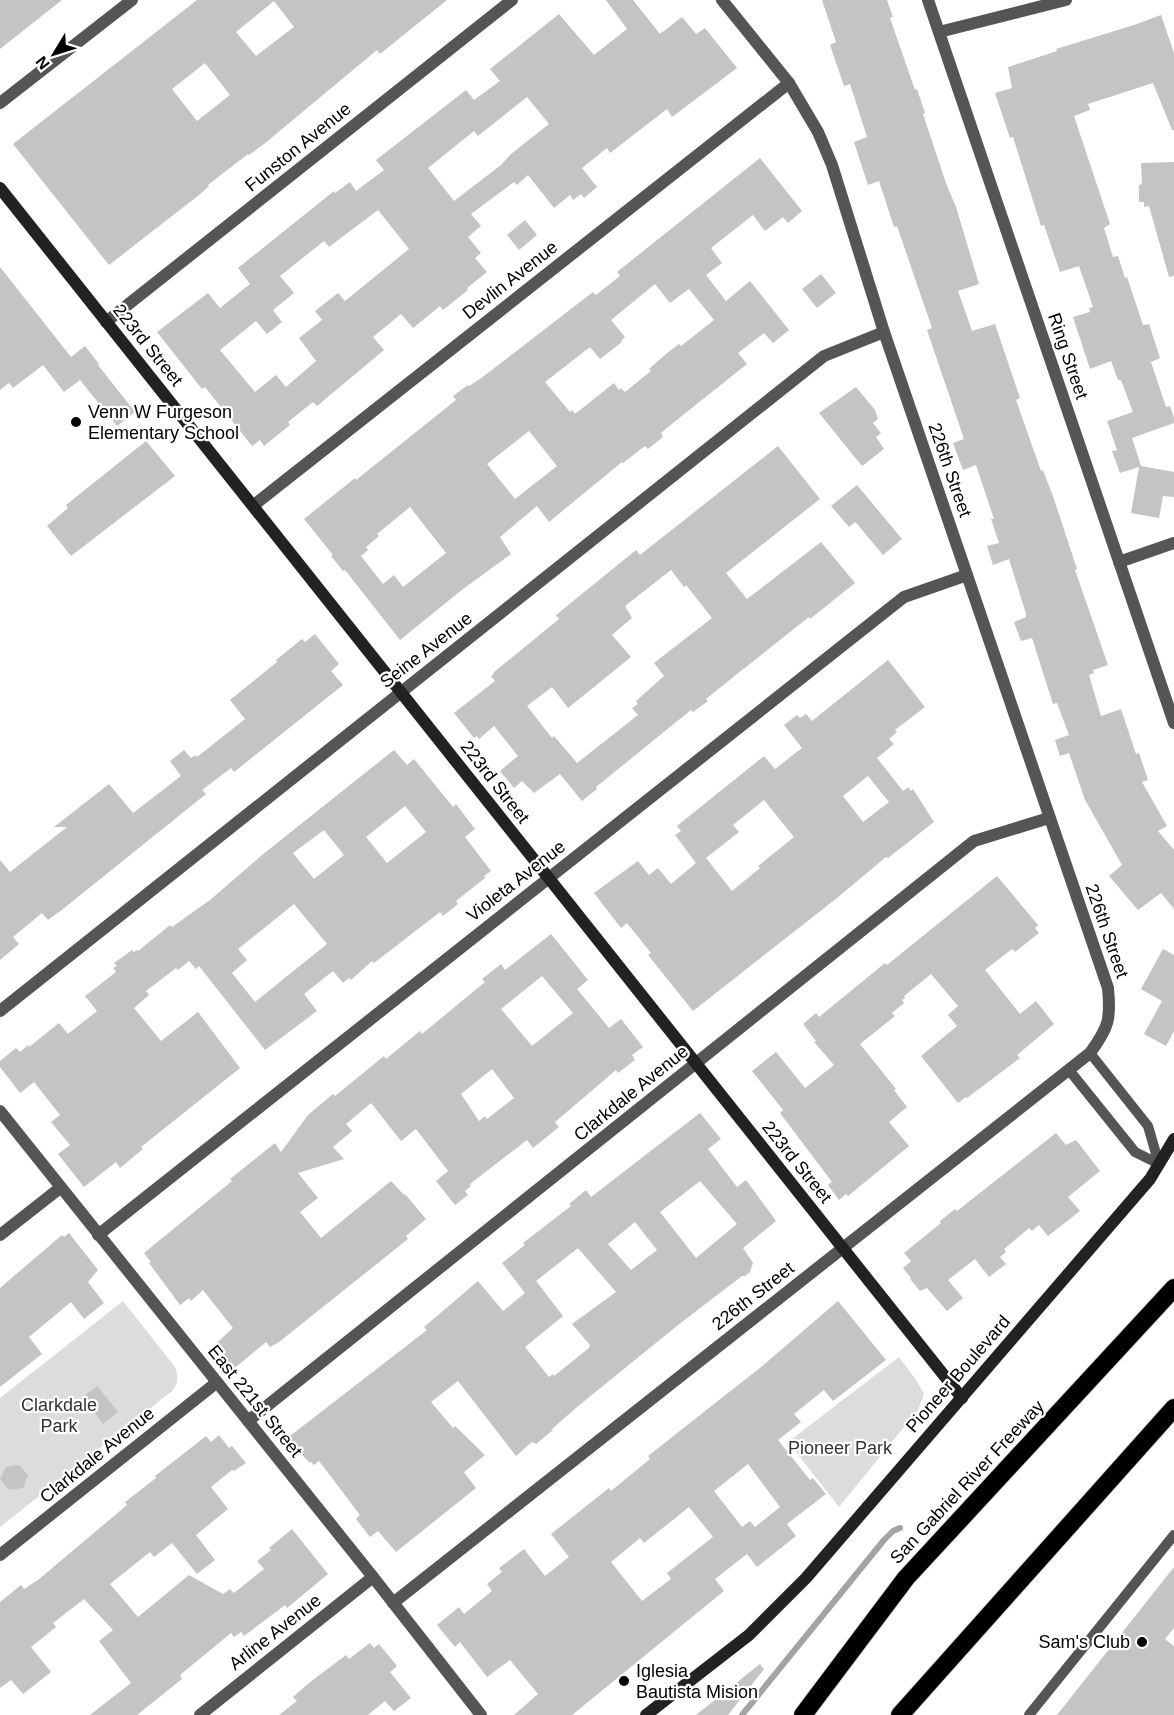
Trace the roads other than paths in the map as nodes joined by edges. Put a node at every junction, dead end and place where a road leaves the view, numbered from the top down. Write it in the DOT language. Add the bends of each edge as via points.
graph roads {
  1 [pos="132,0"];
  2 [pos="512,0"];
  3 [pos="722,0"];
  4 [pos="928,0"];
  5 [pos="1066,0"];
  6 [pos="939,32"];
  7 [pos="789,83"];
  8 [pos="0,103"];
  9 [pos="0,188"];
  10 [pos="106,322"];
  11 [pos="884,332"];
  12 [pos="254,505"];
  13 [pos="1174,543"];
  14 [pos="1119,562"];
  15 [pos="967,575"];
  16 [pos="402,692"];
  17 [pos="1174,723"];
  18 [pos="1049,818"];
  19 [pos="549,878"];
  20 [pos="0,1011"];
  21 [pos="1090,1053"];
  22 [pos="696,1064"];
  23 [pos="1069,1070"];
  24 [pos="0,1111"];
  25 [pos="1174,1139"];
  26 [pos="1159,1164"];
  27 [pos="60,1188"];
  28 [pos="0,1235"];
  29 [pos="98,1235"];
  30 [pos="843,1248"];
  31 [pos="1174,1288"];
  32 [pos="216,1383"];
  33 [pos="962,1398"];
  34 [pos="1174,1408"];
  35 [pos="248,1421"];
  36 [pos="1174,1535"];
  37 [pos="0,1555"];
  38 [pos="373,1577"];
  39 [pos="393,1603"];
  40 [pos="200,1715"];
  41 [pos="481,1715"];
  42 [pos="646,1715"];
  43 [pos="803,1715"];
  44 [pos="900,1715"];
  45 [pos="1029,1715"];
  1 -- 8 [label="street"];
  2 -- 10 [label="street, Funston Avenue"];
  3 -- 7 [label="street, 226th Street"];
  4 -- 6 [label="street, Ring Street"];
  5 -- 6 [label="street"];
  6 -- 14 [label="street, Ring Street"];
  7 -- 11 [label="street, 226th Street" via="832,165"];
  7 -- 12 [label="street, Devlin Avenue"];
  9 -- 10 [label="street, 223rd Street"];
  10 -- 12 [label="street, 223rd Street"];
  11 -- 15 [label="street, 226th Street"];
  11 -- 16 [label="street, Seine Avenue" via="824,356"];
  12 -- 16 [label="street, 223rd Street"];
  13 -- 14 [label="street"];
  14 -- 17 [label="street, Ring Street"];
  15 -- 18 [label="street, 226th Street"];
  15 -- 19 [label="street, Violeta Avenue" via="904,597"];
  16 -- 19 [label="street, 223rd Street"];
  16 -- 20 [label="street, Seine Avenue"];
  18 -- 21 [label="street, 226th Street" via="1108,988 1110,1016"];
  18 -- 22 [label="street, Clarkdale Avenue" via="975,841"];
  19 -- 22 [label="street, 223rd Street"];
  19 -- 29 [label="street, Violeta Avenue"];
  21 -- 23 [label="street, 226th Street"];
  21 -- 26 [label="lane" via="1148,1126"];
  22 -- 30 [label="street, 223rd Street"];
  22 -- 35 [label="street, Clarkdale Avenue"];
  23 -- 26 [label="lane" via="1136,1152"];
  23 -- 30 [label="street, 226th Street"];
  24 -- 27 [label="street, East 221st Street"];
  25 -- 26 [label="street, Pioneer Boulevard"];
  26 -- 33 [label="street, Pioneer Boulevard"];
  27 -- 28 [label="street"];
  27 -- 29 [label="street, East 221st Street"];
  29 -- 32 [label="street, East 221st Street"];
  30 -- 33 [label="street, 223rd Street"];
  30 -- 39 [label="street, 226th Street"];
  31 -- 43 [label="highway, San Gabriel River Freeway" via="906,1578"];
  32 -- 35 [label="street, East 221st Street"];
  32 -- 37 [label="street, Clarkdale Avenue"];
  33 -- 42 [label="street, Pioneer Boulevard" via="766,1619"];
  34 -- 44 [label="highway"];
  35 -- 38 [label="street, East 221st Street"];
  36 -- 45 [label="lane"];
  38 -- 39 [label="street, East 221st Street"];
  38 -- 40 [label="street, Arline Avenue"];
  39 -- 41 [label="street, East 221st Street"];
}
